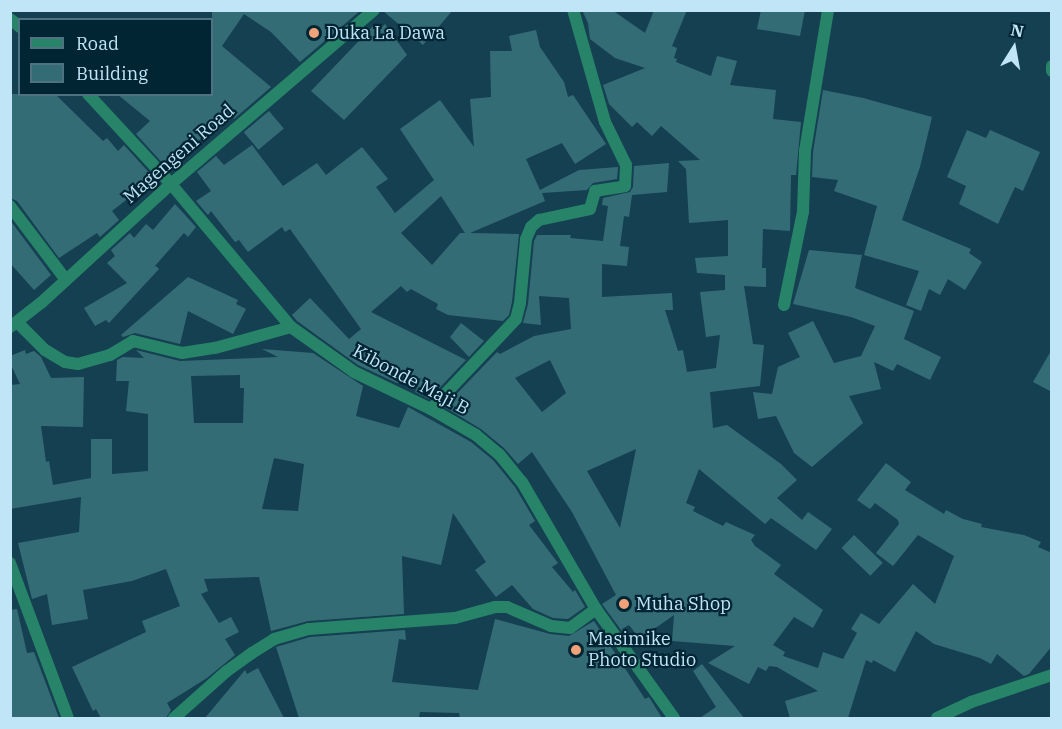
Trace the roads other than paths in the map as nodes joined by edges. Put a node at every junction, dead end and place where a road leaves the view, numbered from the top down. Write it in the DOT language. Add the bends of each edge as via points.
graph roads {
  1 [pos="374,10"];
  2 [pos="573,10"];
  3 [pos="828,10"];
  4 [pos="1052,66"];
  5 [pos="1052,71"];
  6 [pos="90,96"];
  7 [pos="171,184"];
  8 [pos="10,206"];
  9 [pos="66,280"];
  10 [pos="784,305"];
  11 [pos="14,325"];
  12 [pos="291,327"];
  13 [pos="431,409"];
  14 [pos="10,563"];
  15 [pos="596,609"];
  16 [pos="1052,675"];
  17 [pos="68,718"];
  18 [pos="174,718"];
  19 [pos="674,718"];
  20 [pos="937,718"];
  1 -- 7 [label="street, Magengeni Road"];
  2 -- 13 [label="street" via="605,123 626,165 625,186 595,191 590,209 539,220 531,227 526,239 516,320"];
  3 -- 10 [label="street" via="805,151 803,212"];
  4 -- 5 [label="street"];
  6 -- 7 [label="street, Kibonde Maji B"];
  7 -- 9 [label="street, Magengeni Road"];
  7 -- 12 [label="street, Kibonde Maji B"];
  8 -- 9 [label="street"];
  9 -- 11 [label="street, Magengeni Road"];
  11 -- 12 [label="street" via="45,350 65,362 78,364 110,356 133,341 182,353"];
  12 -- 13 [label="street, Kibonde Maji B" via="354,372"];
  13 -- 15 [label="street, Kibonde Maji B" via="476,435 499,454 522,482"];
  14 -- 17 [label="street"];
  15 -- 18 [label="street" via="570,628 550,626 507,607 495,607 455,618 309,629 274,639 252,652"];
  15 -- 19 [label="street, Kibonde Maji B"];
  16 -- 20 [label="street" via="971,702"];
}
